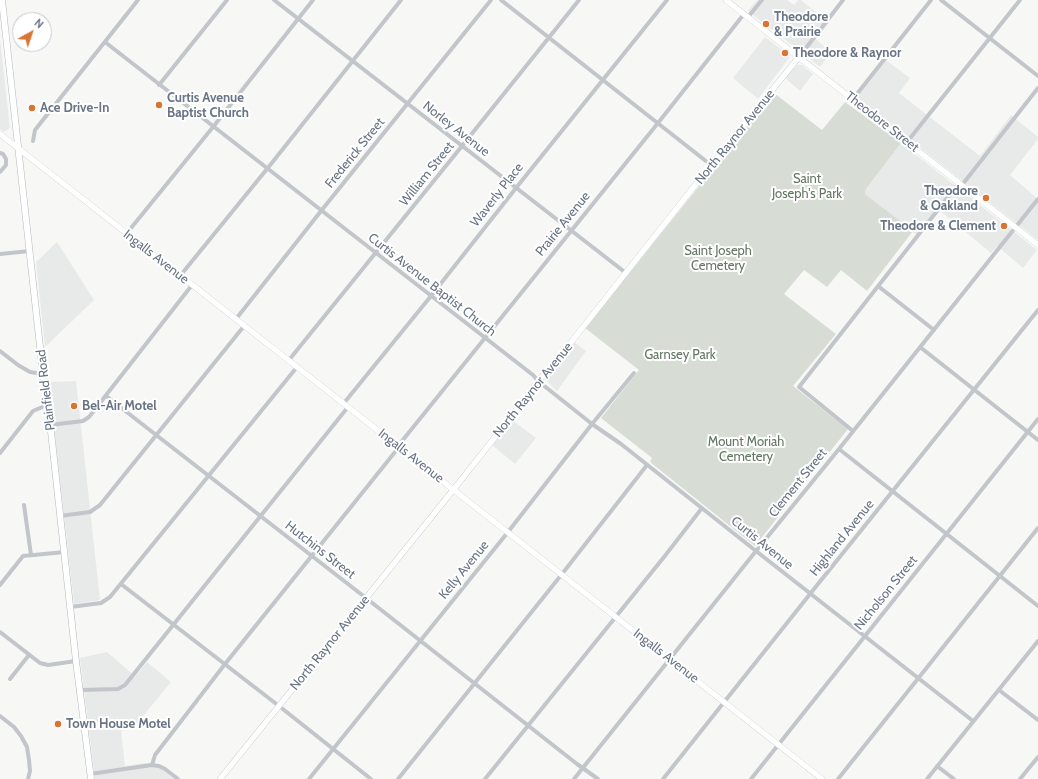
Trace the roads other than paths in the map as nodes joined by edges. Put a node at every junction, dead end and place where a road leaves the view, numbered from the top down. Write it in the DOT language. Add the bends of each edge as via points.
graph roads {
  1 [pos="2,0"];
  2 [pos="138,0"];
  3 [pos="227,0"];
  4 [pos="274,0"];
  5 [pos="313,0"];
  6 [pos="401,0"];
  7 [pos="491,0"];
  8 [pos="501,0"];
  9 [pos="579,0"];
  10 [pos="668,0"];
  11 [pos="726,0"];
  12 [pos="762,0"];
  13 [pos="843,0"];
  14 [pos="931,0"];
  15 [pos="941,0"];
  16 [pos="1020,0"];
  17 [pos="746,16"];
  18 [pos="298,18"];
  19 [pos="549,38"];
  20 [pos="990,38"];
  21 [pos="105,42"];
  22 [pos="799,57"];
  23 [pos="353,61"];
  24 [pos="1038,76"];
  25 [pos="603,81"];
  26 [pos="159,84"];
  27 [pos="1038,88"];
  28 [pos="853,100"];
  29 [pos="408,104"];
  30 [pos="658,123"];
  31 [pos="213,127"];
  32 [pos="0,134"];
  33 [pos="33,141"];
  34 [pos="907,142"];
  35 [pos="462,146"];
  36 [pos="18,148"];
  37 [pos="0,153"];
  38 [pos="711,166"];
  39 [pos="267,169"];
  40 [pos="0,172"];
  41 [pos="961,184"];
  42 [pos="516,188"];
  43 [pos="1038,199"];
  44 [pos="321,211"];
  45 [pos="1016,227"];
  46 [pos="571,230"];
  47 [pos="127,233"];
  48 [pos="1038,245"];
  49 [pos="30,251"];
  50 [pos="375,253"];
  51 [pos="0,254"];
  52 [pos="626,273"];
  53 [pos="180,276"];
  54 [pos="192,285"];
  55 [pos="878,286"];
  56 [pos="431,296"];
  57 [pos="1038,310"];
  58 [pos="236,319"];
  59 [pos="244,326"];
  60 [pos="934,330"];
  61 [pos="484,338"];
  62 [pos="920,347"];
  63 [pos="0,351"];
  64 [pos="289,360"];
  65 [pos="297,367"];
  66 [pos="634,373"];
  67 [pos="43,374"];
  68 [pos="538,381"];
  69 [pos="974,390"];
  70 [pos="106,396"];
  71 [pos="47,405"];
  72 [pos="346,405"];
  73 [pos="1038,419"];
  74 [pos="592,424"];
  75 [pos="50,425"];
  76 [pos="853,431"];
  77 [pos="1028,432"];
  78 [pos="156,435"];
  79 [pos="1038,440"];
  80 [pos="399,446"];
  81 [pos="839,449"];
  82 [pos="0,451"];
  83 [pos="647,465"];
  84 [pos="208,475"];
  85 [pos="454,489"];
  86 [pos="893,491"];
  87 [pos="24,504"];
  88 [pos="702,508"];
  89 [pos="60,516"];
  90 [pos="260,516"];
  91 [pos="1038,528"];
  92 [pos="508,532"];
  93 [pos="946,533"];
  94 [pos="756,551"];
  95 [pos="64,552"];
  96 [pos="31,555"];
  97 [pos="312,556"];
  98 [pos="562,574"];
  99 [pos="1000,575"];
  100 [pos="121,584"];
  101 [pos="0,585"];
  102 [pos="810,594"];
  103 [pos="366,598"];
  104 [pos="1038,606"];
  105 [pos="70,607"];
  106 [pos="616,616"];
  107 [pos="174,624"];
  108 [pos="0,632"];
  109 [pos="864,636"];
  110 [pos="420,641"];
  111 [pos="1038,641"];
  112 [pos="29,655"];
  113 [pos="670,659"];
  114 [pos="76,661"];
  115 [pos="226,664"];
  116 [pos="918,678"];
  117 [pos="10,680"];
  118 [pos="474,683"];
  119 [pos="80,690"];
  120 [pos="999,690"];
  121 [pos="725,702"];
  122 [pos="279,706"];
  123 [pos="0,716"];
  124 [pos="0,720"];
  125 [pos="1038,720"];
  126 [pos="973,721"];
  127 [pos="7,722"];
  128 [pos="528,726"];
  129 [pos="778,744"];
  130 [pos="333,749"];
  131 [pos="1038,757"];
  132 [pos="152,765"];
  133 [pos="937,766"];
  134 [pos="583,768"];
  135 [pos="90,776"];
  136 [pos="28,779"];
  137 [pos="178,779"];
  138 [pos="220,779"];
  139 [pos="309,779"];
  140 [pos="371,779"];
  141 [pos="398,779"];
  142 [pos="485,779"];
  143 [pos="574,779"];
  144 [pos="598,779"];
  145 [pos="663,779"];
  146 [pos="751,779"];
  147 [pos="822,779"];
  148 [pos="838,779"];
  149 [pos="926,779"];
  150 [pos="954,779"];
  151 [pos="1020,779"];
  1 -- 36 [label="main road, Plainfield Road"];
  2 -- 21 [label="street"];
  3 -- 26 [label="street"];
  4 -- 18 [label="street, Norley Avenue"];
  5 -- 18 [label="street"];
  6 -- 23 [label="street"];
  7 -- 29 [label="street, Frederick Street"];
  8 -- 19 [label="street"];
  9 -- 19 [label="street, William Street"];
  10 -- 25 [label="street, Waverly Place"];
  11 -- 17 [label="main road, Theodore Street"];
  12 -- 17 [label="street, Prairie Avenue"];
  13 -- 22 [label="street, North Raynor Avenue"];
  14 -- 28 [label="street"];
  15 -- 20 [label="street"];
  16 -- 20 [label="street"];
  17 -- 22 [label="main road, Theodore Street"];
  17 -- 30 [label="street, Prairie Avenue"];
  18 -- 23 [label="street, Norley Avenue"];
  18 -- 31 [label="street"];
  19 -- 25 [label="street"];
  19 -- 35 [label="street, William Street"];
  20 -- 24 [label="street"];
  20 -- 34 [label="street"];
  21 -- 26 [label="street, Curtis Avenue Baptist Church"];
  21 -- 33 [label="street" via="35,130"];
  22 -- 28 [label="main road, Theodore Street"];
  22 -- 38 [label="main road, North Raynor Avenue"];
  23 -- 29 [label="street, Norley Avenue"];
  23 -- 39 [label="street"];
  25 -- 30 [label="street"];
  25 -- 42 [label="street, Waverly Place"];
  26 -- 31 [label="street, Curtis Avenue Baptist Church"];
  27 -- 41 [label="street"];
  28 -- 34 [label="main road, Theodore Street"];
  29 -- 35 [label="street, Norley Avenue"];
  29 -- 44 [label="street, Frederick Street"];
  30 -- 38 [label="street"];
  30 -- 46 [label="street, Prairie Avenue"];
  31 -- 39 [label="street, Curtis Avenue Baptist Church"];
  31 -- 47 [label="street"];
  32 -- 36 [label="main road, Ingalls Avenue"];
  34 -- 41 [label="main road, Theodore Street"];
  35 -- 42 [label="street, Norley Avenue"];
  35 -- 50 [label="street, William Street"];
  36 -- 47 [label="main road, Ingalls Avenue"];
  36 -- 49 [label="main road, Plainfield Road"];
  37 -- 40 [label="street" via="6,159 6,165"];
  38 -- 52 [label="main road, North Raynor Avenue"];
  39 -- 44 [label="street, Curtis Avenue Baptist Church"];
  39 -- 53 [label="street"];
  41 -- 45 [label="main road, Theodore Street"];
  41 -- 55 [label="street"];
  42 -- 46 [label="street, Norley Avenue"];
  42 -- 56 [label="street, Waverly Place"];
  43 -- 45 [label="street, Clement Street"];
  44 -- 50 [label="street, Curtis Avenue Baptist Church"];
  44 -- 58 [label="street, Frederick Street"];
  45 -- 48 [label="main road, Theodore Street"];
  45 -- 60 [label="street, Clement Street"];
  46 -- 52 [label="street, Norley Avenue"];
  46 -- 61 [label="street, Prairie Avenue"];
  47 -- 53 [label="main road, Ingalls Avenue"];
  49 -- 51 [label="street"];
  49 -- 67 [label="main road, Plainfield Road"];
  50 -- 56 [label="street, Curtis Avenue Baptist Church"];
  50 -- 64 [label="street, William Street"];
  52 -- 68 [label="main road, North Raynor Avenue"];
  53 -- 54 [label="main road, Ingalls Avenue"];
  54 -- 58 [label="main road, Ingalls Avenue"];
  54 -- 70 [label="street"];
  55 -- 60 [label="street"];
  55 -- 76 [label="street" via="799,386"];
  56 -- 61 [label="street, Curtis Avenue Baptist Church"];
  56 -- 72 [label="street, Waverly Place"];
  57 -- 69 [label="street, Highland Avenue"];
  58 -- 59 [label="main road, Ingalls Avenue"];
  59 -- 64 [label="main road, Ingalls Avenue"];
  59 -- 78 [label="street"];
  60 -- 62 [label="street, Clement Street"];
  61 -- 68 [label="street, Curtis Avenue Baptist Church"];
  61 -- 80 [label="street, Prairie Avenue"];
  62 -- 69 [label="street"];
  62 -- 76 [label="street, Clement Street"];
  63 -- 67 [label="street" via="30,372"];
  64 -- 65 [label="main road, Ingalls Avenue"];
  65 -- 72 [label="main road, Ingalls Avenue"];
  65 -- 84 [label="street"];
  66 -- 74 [label="street, Kelly Avenue"];
  67 -- 71 [label="main road, Plainfield Road"];
  68 -- 74 [label="street, Curtis Avenue"];
  68 -- 85 [label="main road, North Raynor Avenue"];
  69 -- 77 [label="street"];
  69 -- 86 [label="street, Highland Avenue"];
  70 -- 75 [label="street" via="89,417 82,421"];
  70 -- 78 [label="street, Hutchins Street"];
  71 -- 75 [label="main road, Plainfield Road"];
  71 -- 82 [label="street" via="33,411"];
  72 -- 80 [label="main road, Ingalls Avenue"];
  72 -- 90 [label="street, Waverly Place"];
  73 -- 77 [label="street, Nicholson Street"];
  74 -- 83 [label="street, Curtis Avenue"];
  74 -- 92 [label="street, Kelly Avenue"];
  75 -- 89 [label="main road, Plainfield Road"];
  76 -- 81 [label="street, Clement Street"];
  77 -- 79 [label="street"];
  77 -- 93 [label="street, Nicholson Street"];
  78 -- 84 [label="street, Hutchins Street"];
  78 -- 89 [label="street" via="100,506 90,512"];
  80 -- 85 [label="main road, Ingalls Avenue"];
  80 -- 97 [label="street, Prairie Avenue"];
  81 -- 86 [label="street"];
  81 -- 94 [label="street, Clement Street"];
  83 -- 88 [label="street, Curtis Avenue"];
  83 -- 98 [label="street"];
  84 -- 90 [label="street, Hutchins Street"];
  84 -- 100 [label="street"];
  85 -- 92 [label="main road, Ingalls Avenue"];
  85 -- 103 [label="main road, North Raynor Avenue"];
  86 -- 93 [label="street"];
  86 -- 102 [label="street, Highland Avenue"];
  87 -- 96 [label="street"];
  88 -- 94 [label="street, Curtis Avenue"];
  88 -- 106 [label="street"];
  89 -- 95 [label="main road, Plainfield Road"];
  90 -- 97 [label="street, Hutchins Street"];
  90 -- 107 [label="street, Waverly Place"];
  91 -- 99 [label="street"];
  92 -- 98 [label="main road, Ingalls Avenue"];
  92 -- 110 [label="street, Kelly Avenue"];
  93 -- 99 [label="street"];
  93 -- 109 [label="street, Nicholson Street"];
  94 -- 102 [label="street, Curtis Avenue"];
  94 -- 113 [label="street, Clement Street"];
  95 -- 96 [label="street"];
  95 -- 105 [label="main road, Plainfield Road"];
  96 -- 101 [label="street" via="23,556"];
  97 -- 103 [label="street, Hutchins Street"];
  97 -- 115 [label="street, Prairie Avenue"];
  98 -- 106 [label="main road, Ingalls Avenue"];
  98 -- 118 [label="street"];
  99 -- 104 [label="street"];
  99 -- 116 [label="street"];
  100 -- 105 [label="street" via="101,603"];
  100 -- 107 [label="street"];
  102 -- 109 [label="street, Curtis Avenue"];
  102 -- 121 [label="street, Highland Avenue"];
  103 -- 110 [label="street, Hutchins Street"];
  103 -- 122 [label="main road, North Raynor Avenue"];
  105 -- 114 [label="main road, Plainfield Road"];
  106 -- 113 [label="main road, Ingalls Avenue"];
  106 -- 128 [label="street"];
  107 -- 115 [label="street"];
  107 -- 119 [label="street, Waverly Place" via="125,685 118,690"];
  108 -- 112 [label="street"];
  109 -- 116 [label="street, Curtis Avenue"];
  109 -- 129 [label="street, Nicholson Street"];
  110 -- 118 [label="street, Hutchins Street"];
  110 -- 130 [label="street, Kelly Avenue"];
  111 -- 120 [label="street"];
  112 -- 114 [label="street" via="40,664"];
  112 -- 117 [label="street"];
  113 -- 121 [label="main road, Ingalls Avenue"];
  113 -- 134 [label="street, Clement Street"];
  114 -- 119 [label="main road, Plainfield Road"];
  115 -- 122 [label="street"];
  115 -- 132 [label="street, Prairie Avenue" via="155,755"];
  116 -- 126 [label="street, Curtis Avenue"];
  116 -- 148 [label="street"];
  118 -- 128 [label="street, Hutchins Street"];
  118 -- 141 [label="street"];
  119 -- 135 [label="main road, Plainfield Road"];
  120 -- 125 [label="street"];
  120 -- 126 [label="street"];
  121 -- 129 [label="main road, Ingalls Avenue"];
  121 -- 145 [label="street, Highland Avenue"];
  122 -- 130 [label="street"];
  122 -- 138 [label="main road, North Raynor Avenue"];
  123 -- 127 [label="street"];
  124 -- 127 [label="street"];
  126 -- 133 [label="street"];
  127 -- 136 [label="street" via="21,736 27,747 30,760"];
  128 -- 134 [label="street, Hutchins Street"];
  128 -- 142 [label="street"];
  129 -- 146 [label="street, Nicholson Street"];
  129 -- 147 [label="main road, Ingalls Avenue"];
  130 -- 139 [label="street, Kelly Avenue"];
  130 -- 140 [label="street"];
  131 -- 151 [label="street"];
  132 -- 135 [label="street"];
  132 -- 137 [label="street" via="165,769"];
  133 -- 149 [label="street"];
  133 -- 150 [label="street"];
  134 -- 143 [label="street, Clement Street"];
  134 -- 144 [label="street, Hutchins Street"];
}
